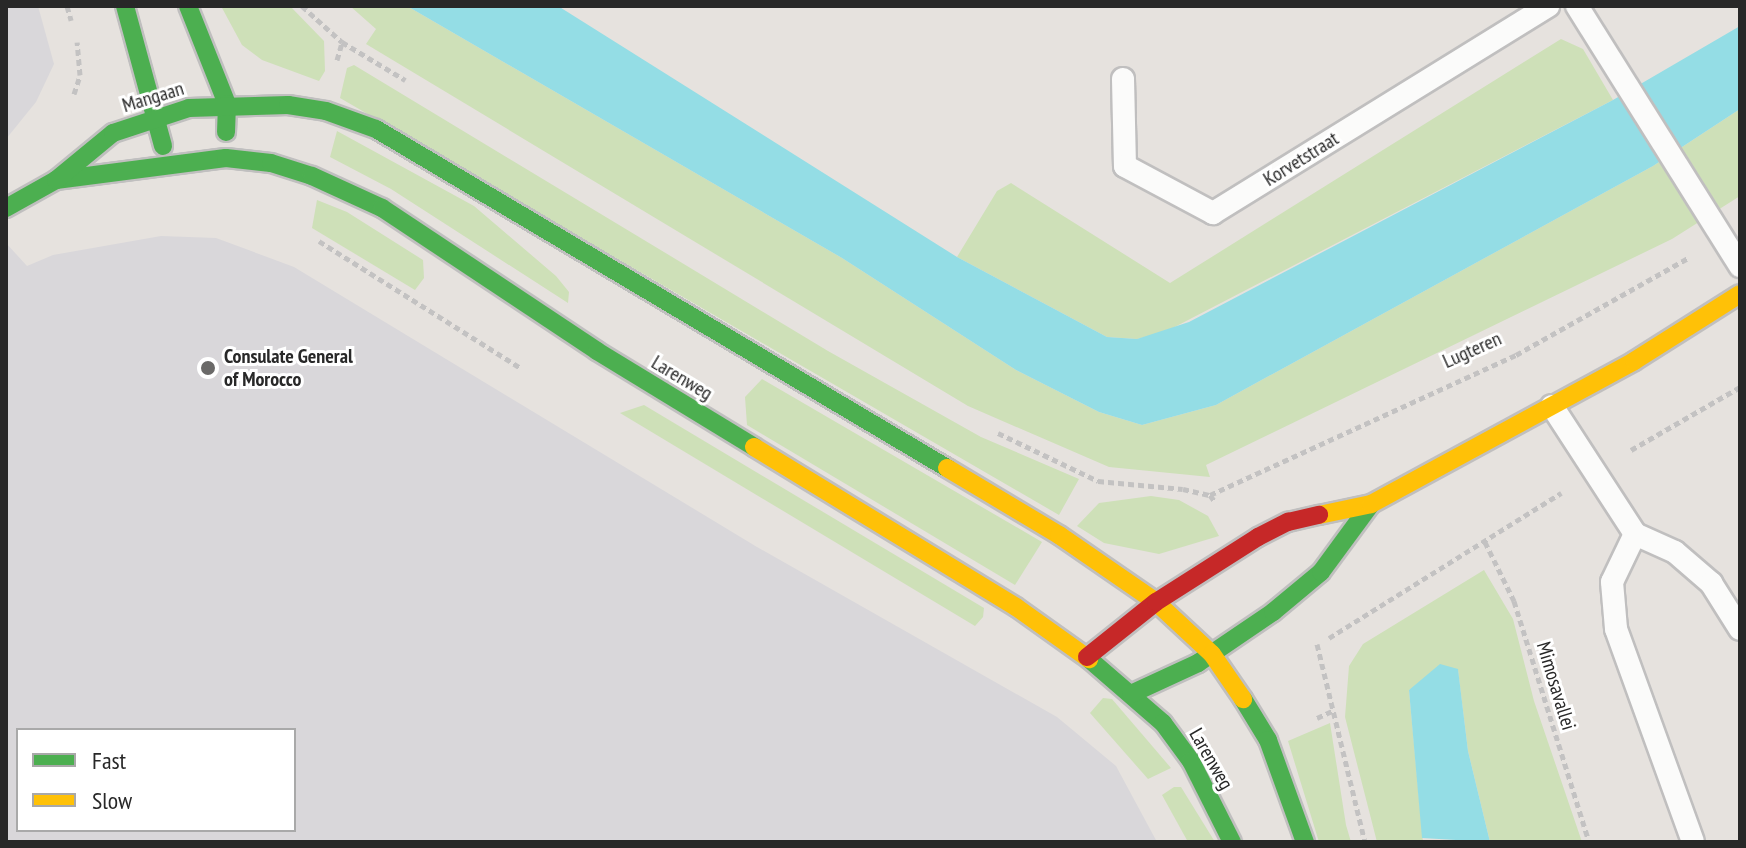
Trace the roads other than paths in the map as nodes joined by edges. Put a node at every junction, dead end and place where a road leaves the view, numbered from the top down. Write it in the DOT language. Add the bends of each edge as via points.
graph roads {
  1 [pos="125,6"];
  2 [pos="188,6"];
  3 [pos="1548,6"];
  4 [pos="1577,6"];
  5 [pos="1123,79"];
  6 [pos="227,104"];
  7 [pos="154,117"];
  8 [pos="226,158"];
  9 [pos="168,162"];
  10 [pos="56,180"];
  11 [pos="6,208"];
  12 [pos="1740,266"];
  13 [pos="1740,294"];
  14 [pos="1552,406"];
  15 [pos="1371,504"];
  16 [pos="1635,534"];
  17 [pos="1156,602"];
  18 [pos="1740,629"];
  19 [pos="1212,654"];
  20 [pos="1087,657"];
  21 [pos="1131,694"];
  22 [pos="1232,842"];
  23 [pos="1305,842"];
  24 [pos="1693,842"];
  1 -- 7 [label="street"];
  2 -- 6 [label="street"];
  3 -- 5 [label="lane, Korvetstraat" via="1213,213 1125,166"];
  4 -- 12 [label="lane"];
  6 -- 7 [label="street, Mangaan"];
  6 -- 8 [label="street"];
  6 -- 17 [label="street" via="326,111 433,159 1059,535"];
  7 -- 9 [label="street"];
  7 -- 10 [label="street, Mangaan" via="113,133"];
  8 -- 9 [label="street, Larenweg"];
  8 -- 20 [label="street, Larenweg" via="271,163 312,176 382,208 597,351 1016,607"];
  9 -- 10 [label="street, Mangaan"];
  10 -- 11 [label="street, Mangaan"];
  13 -- 14 [label="street"];
  14 -- 15 [label="street"];
  14 -- 16 [label="lane"];
  15 -- 17 [label="street" via="1288,522"];
  15 -- 19 [label="street" via="1321,572"];
  16 -- 18 [label="lane" via="1675,552 1711,583"];
  16 -- 24 [label="lane" via="1612,582 1616,629"];
  17 -- 19 [label="street"];
  17 -- 20 [label="street"];
  19 -- 21 [label="street"];
  19 -- 23 [label="street" via="1268,740"];
  20 -- 21 [label="street, Larenweg"];
  21 -- 22 [label="street, Larenweg" via="1163,723 1191,761"];
}
